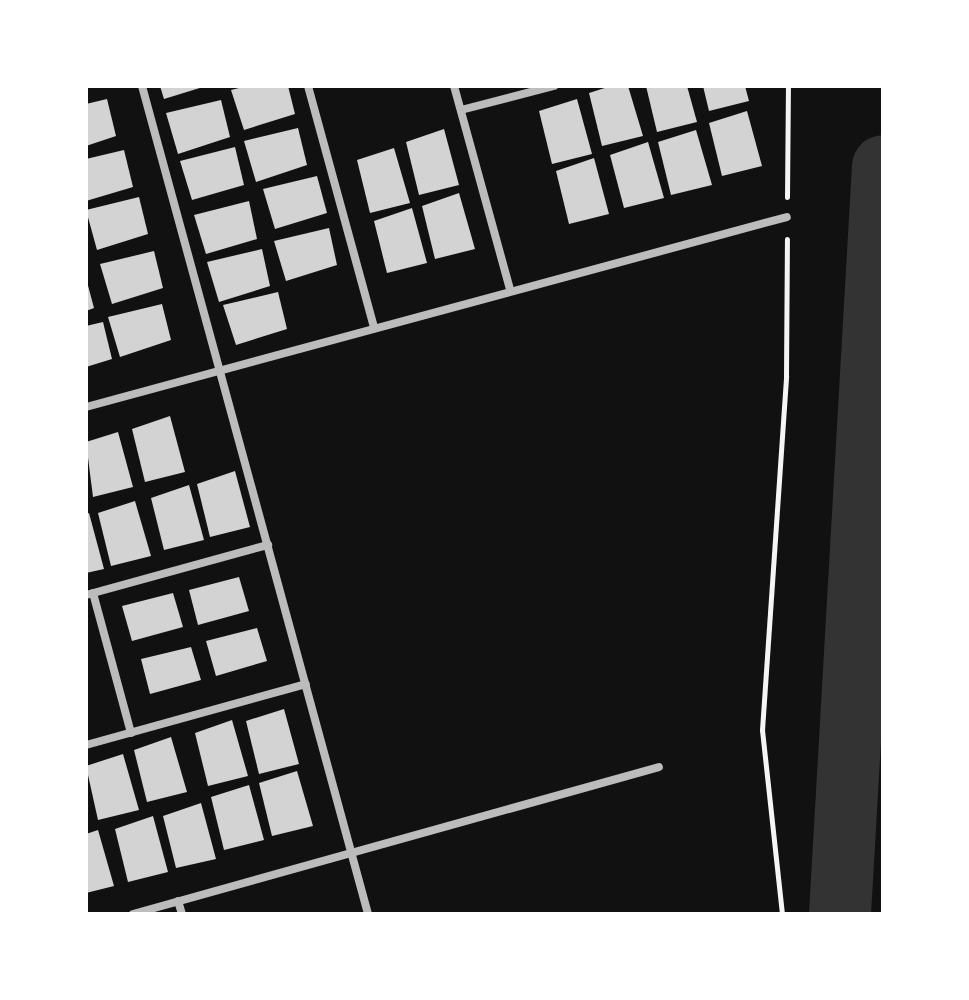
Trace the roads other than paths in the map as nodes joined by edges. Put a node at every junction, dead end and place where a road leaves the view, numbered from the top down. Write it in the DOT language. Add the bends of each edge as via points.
graph roads {
  1 [pos="142,86"];
  2 [pos="308,86"];
  3 [pos="454,86"];
  4 [pos="554,86"];
  5 [pos="461,110"];
  6 [pos="787,217"];
  7 [pos="510,290"];
  8 [pos="374,328"];
  9 [pos="220,370"];
  10 [pos="86,407"];
  11 [pos="268,545"];
  12 [pos="90,594"];
  13 [pos="306,684"];
  14 [pos="131,733"];
  15 [pos="86,745"];
  16 [pos="659,767"];
  17 [pos="352,853"];
  18 [pos="178,901"];
  19 [pos="133,914"];
  20 [pos="182,914"];
  21 [pos="368,914"];
  1 -- 9 [label="street"];
  2 -- 8 [label="street"];
  3 -- 5 [label="street"];
  4 -- 5 [label="street"];
  5 -- 7 [label="street"];
  6 -- 7 [label="street"];
  7 -- 8 [label="street"];
  8 -- 9 [label="street"];
  9 -- 10 [label="street"];
  9 -- 11 [label="street"];
  11 -- 12 [label="street"];
  11 -- 13 [label="street"];
  12 -- 14 [label="street"];
  13 -- 14 [label="street"];
  13 -- 17 [label="street"];
  14 -- 15 [label="street"];
  16 -- 17 [label="street"];
  17 -- 18 [label="street"];
  17 -- 21 [label="street"];
  18 -- 19 [label="street"];
  18 -- 20 [label="street"];
}
